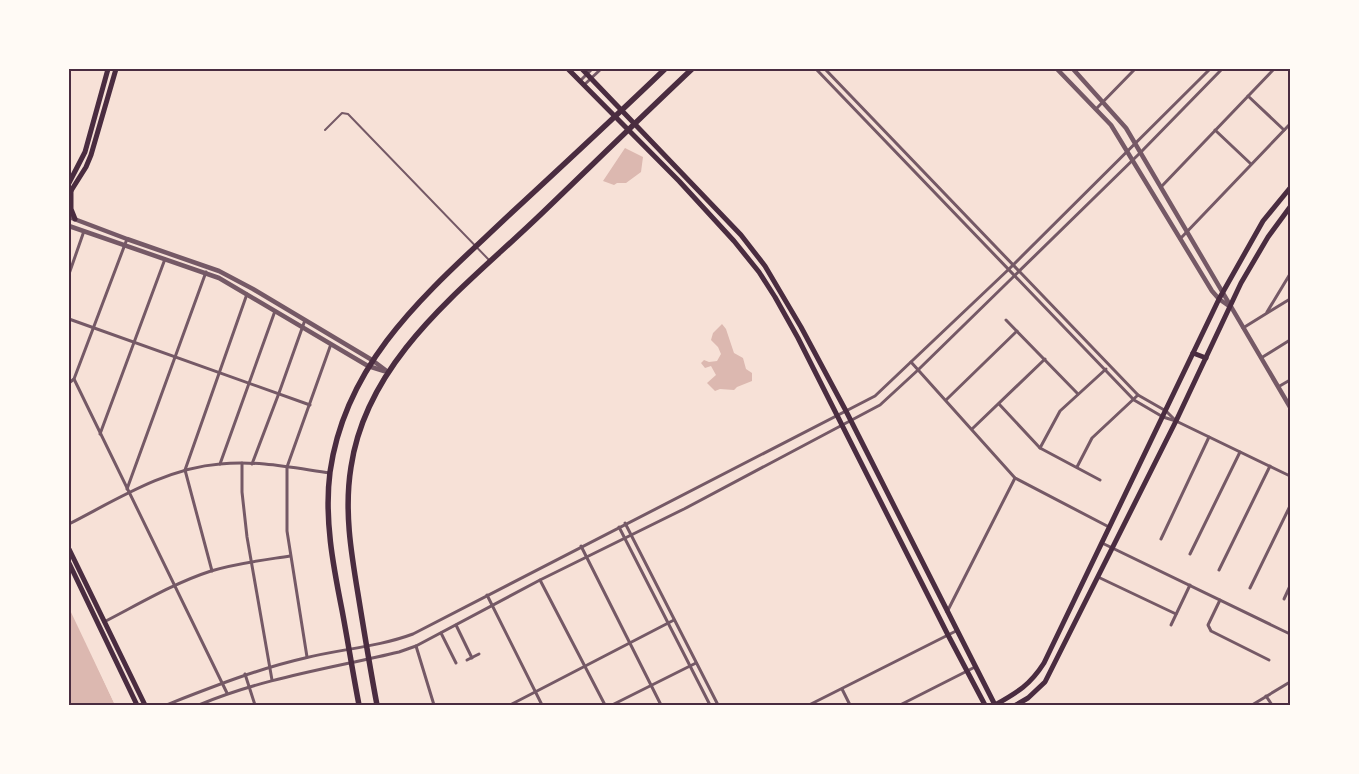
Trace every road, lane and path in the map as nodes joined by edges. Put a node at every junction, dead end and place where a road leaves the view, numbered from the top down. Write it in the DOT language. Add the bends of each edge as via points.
graph roads {
  1 [pos="108,69"];
  2 [pos="116,69"];
  3 [pos="568,69"];
  4 [pos="582,69"];
  5 [pos="592,69"];
  6 [pos="601,69"];
  7 [pos="665,69"];
  8 [pos="692,69"];
  9 [pos="816,69"];
  10 [pos="825,69"];
  11 [pos="1057,69"];
  12 [pos="1073,69"];
  13 [pos="1135,69"];
  14 [pos="1210,69"];
  15 [pos="1222,69"];
  16 [pos="1274,69"];
  17 [pos="589,76"];
  18 [pos="832,77"];
  19 [pos="1203,77"];
  20 [pos="828,81"];
  21 [pos="582,83"];
  22 [pos="1210,83"];
  23 [pos="100,92"];
  24 [pos="109,94"];
  25 [pos="1248,96"];
  26 [pos="1104,102"];
  27 [pos="1096,109"];
  28 [pos="622,110"];
  29 [pos="615,117"];
  30 [pos="635,123"];
  31 [pos="1290,124"];
  32 [pos="324,130"];
  33 [pos="628,130"];
  34 [pos="1215,130"];
  35 [pos="1284,130"];
  36 [pos="1136,144"];
  37 [pos="1128,152"];
  38 [pos="1141,152"];
  39 [pos="1133,160"];
  40 [pos="1252,164"];
  41 [pos="69,183"];
  42 [pos="1162,187"];
  43 [pos="1290,188"];
  44 [pos="70,193"];
  45 [pos="1075,204"];
  46 [pos="1290,208"];
  47 [pos="1082,211"];
  48 [pos="72,218"];
  49 [pos="69,226"];
  50 [pos="84,231"];
  51 [pos="1186,232"];
  52 [pos="741,235"];
  53 [pos="127,239"];
  54 [pos="1180,239"];
  55 [pos="734,241"];
  56 [pos="125,245"];
  57 [pos="476,246"];
  58 [pos="165,259"];
  59 [pos="490,261"];
  60 [pos="1014,265"];
  61 [pos="208,266"];
  62 [pos="1009,269"];
  63 [pos="1020,271"];
  64 [pos="69,274"];
  65 [pos="206,274"];
  66 [pos="1290,274"];
  67 [pos="1015,275"];
  68 [pos="1224,291"];
  69 [pos="247,294"];
  70 [pos="1219,299"];
  71 [pos="1290,299"];
  72 [pos="1230,306"];
  73 [pos="275,311"];
  74 [pos="1267,312"];
  75 [pos="1065,318"];
  76 [pos="69,319"];
  77 [pos="305,320"];
  78 [pos="1006,320"];
  79 [pos="1060,323"];
  80 [pos="303,327"];
  81 [pos="94,328"];
  82 [pos="1243,328"];
  83 [pos="1017,332"];
  84 [pos="804,333"];
  85 [pos="1083,337"];
  86 [pos="798,338"];
  87 [pos="1290,340"];
  88 [pos="1078,342"];
  89 [pos="135,343"];
  90 [pos="331,344"];
  91 [pos="1194,353"];
  92 [pos="174,357"];
  93 [pos="1206,358"];
  94 [pos="1261,358"];
  95 [pos="1045,359"];
  96 [pos="372,360"];
  97 [pos="911,362"];
  98 [pos="1110,365"];
  99 [pos="368,366"];
  100 [pos="918,370"];
  101 [pos="1105,370"];
  102 [pos="218,372"];
  103 [pos="388,372"];
  104 [pos="74,379"];
  105 [pos="1290,380"];
  106 [pos="69,383"];
  107 [pos="250,383"];
  108 [pos="1278,387"];
  109 [pos="279,394"];
  110 [pos="1078,394"];
  111 [pos="1138,395"];
  112 [pos="946,400"];
  113 [pos="1134,400"];
  114 [pos="999,404"];
  115 [pos="310,405"];
  116 [pos="1290,407"];
  117 [pos="846,411"];
  118 [pos="1166,411"];
  119 [pos="837,416"];
  120 [pos="1163,417"];
  121 [pos="850,420"];
  122 [pos="1176,421"];
  123 [pos="841,424"];
  124 [pos="972,429"];
  125 [pos="100,434"];
  126 [pos="1209,437"];
  127 [pos="1040,448"];
  128 [pos="1240,452"];
  129 [pos="242,463"];
  130 [pos="220,464"];
  131 [pos="252,464"];
  132 [pos="1270,466"];
  133 [pos="287,467"];
  134 [pos="1077,467"];
  135 [pos="185,470"];
  136 [pos="330,473"];
  137 [pos="1290,476"];
  138 [pos="1015,478"];
  139 [pos="1100,480"];
  140 [pos="127,492"];
  141 [pos="1290,506"];
  142 [pos="625,523"];
  143 [pos="69,524"];
  144 [pos="618,527"];
  145 [pos="1109,527"];
  146 [pos="631,535"];
  147 [pos="624,538"];
  148 [pos="1161,540"];
  149 [pos="1101,542"];
  150 [pos="581,546"];
  151 [pos="1111,547"];
  152 [pos="69,549"];
  153 [pos="1190,554"];
  154 [pos="290,556"];
  155 [pos="586,557"];
  156 [pos="252,562"];
  157 [pos="69,563"];
  158 [pos="1219,570"];
  159 [pos="212,571"];
  160 [pos="1097,576"];
  161 [pos="540,580"];
  162 [pos="1190,585"];
  163 [pos="175,586"];
  164 [pos="1290,586"];
  165 [pos="1250,588"];
  166 [pos="487,596"];
  167 [pos="1284,599"];
  168 [pos="1220,600"];
  169 [pos="492,605"];
  170 [pos="947,612"];
  171 [pos="1176,614"];
  172 [pos="674,620"];
  173 [pos="103,622"];
  174 [pos="666,623"];
  175 [pos="456,625"];
  176 [pos="1171,625"];
  177 [pos="956,631"];
  178 [pos="440,633"];
  179 [pos="1058,634"];
  180 [pos="1290,634"];
  181 [pos="948,635"];
  182 [pos="1068,639"];
  183 [pos="629,643"];
  184 [pos="416,646"];
  185 [pos="366,647"];
  186 [pos="349,650"];
  187 [pos="478,654"];
  188 [pos="307,657"];
  189 [pos="472,658"];
  190 [pos="368,659"];
  191 [pos="467,660"];
  192 [pos="1269,660"];
  193 [pos="351,662"];
  194 [pos="456,663"];
  195 [pos="696,663"];
  196 [pos="585,665"];
  197 [pos="690,666"];
  198 [pos="270,667"];
  199 [pos="975,667"];
  200 [pos="967,672"];
  201 [pos="245,674"];
  202 [pos="272,680"];
  203 [pos="1290,682"];
  204 [pos="222,683"];
  205 [pos="651,686"];
  206 [pos="249,687"];
  207 [pos="842,688"];
  208 [pos="536,692"];
  209 [pos="227,693"];
  210 [pos="1266,696"];
  211 [pos="716,701"];
  212 [pos="137,705"];
  213 [pos="145,705"];
  214 [pos="166,705"];
  215 [pos="199,705"];
  216 [pos="255,705"];
  217 [pos="359,705"];
  218 [pos="377,705"];
  219 [pos="434,705"];
  220 [pos="510,705"];
  221 [pos="542,705"];
  222 [pos="605,705"];
  223 [pos="612,705"];
  224 [pos="661,705"];
  225 [pos="709,705"];
  226 [pos="718,705"];
  227 [pos="809,705"];
  228 [pos="850,705"];
  229 [pos="900,705"];
  230 [pos="985,705"];
  231 [pos="995,705"];
  232 [pos="1016,705"];
  233 [pos="1252,705"];
  234 [pos="1272,705"];
  1 -- 23 [label="main road"];
  2 -- 24 [label="main road"];
  3 -- 21 [label="main road"];
  4 -- 17 [label="main road"];
  5 -- 17 [label="street"];
  6 -- 17 [label="street"];
  7 -- 28 [label="main road"];
  8 -- 30 [label="main road"];
  9 -- 20 [label="street"];
  10 -- 18 [label="street"];
  11 -- 27 [label="street"];
  12 -- 26 [label="street"];
  13 -- 26 [label="street"];
  14 -- 19 [label="street"];
  15 -- 22 [label="street"];
  16 -- 25 [label="street"];
  17 -- 21 [label="street"];
  17 -- 21 [label="street"];
  17 -- 28 [label="main road"];
  18 -- 20 [label="street"];
  18 -- 60 [label="street"];
  19 -- 22 [label="street"];
  19 -- 36 [label="street"];
  20 -- 62 [label="street"];
  21 -- 29 [label="main road"];
  22 -- 38 [label="street"];
  23 -- 24 [label="main road"];
  23 -- 41 [label="main road" via="85,152"];
  24 -- 44 [label="main road" via="91,156"];
  25 -- 34 [label="street"];
  25 -- 35 [label="street"];
  26 -- 27 [label="street"];
  26 -- 36 [label="street"];
  27 -- 37 [label="street"];
  28 -- 29 [label="main road"];
  28 -- 30 [label="main road"];
  29 -- 33 [label="main road"];
  29 -- 57 [label="main road"];
  30 -- 33 [label="main road"];
  30 -- 52 [label="main road"];
  31 -- 35 [label="street"];
  32 -- 57 [label="lane" via="342,113 348,114"];
  33 -- 55 [label="main road"];
  33 -- 59 [label="main road"];
  34 -- 40 [label="street"];
  34 -- 42 [label="street"];
  35 -- 40 [label="street"];
  36 -- 37 [label="street"];
  36 -- 38 [label="street"];
  37 -- 39 [label="street"];
  37 -- 45 [label="street"];
  38 -- 39 [label="street"];
  38 -- 42 [label="street"];
  39 -- 47 [label="street"];
  39 -- 54 [label="street"];
  40 -- 51 [label="street"];
  42 -- 51 [label="street"];
  43 -- 68 [label="main road" via="1264,220"];
  44 -- 48 [label="main road"];
  45 -- 47 [label="street"];
  45 -- 60 [label="street"];
  46 -- 72 [label="main road" via="1262,246"];
  47 -- 63 [label="street"];
  48 -- 53 [label="street"];
  49 -- 50 [label="street"];
  50 -- 56 [label="street"];
  50 -- 64 [label="street"];
  51 -- 54 [label="street"];
  51 -- 68 [label="street"];
  52 -- 55 [label="main road"];
  52 -- 84 [label="main road" via="765,266"];
  53 -- 56 [label="street"];
  53 -- 61 [label="street"];
  54 -- 70 [label="street"];
  55 -- 86 [label="main road" via="759,272"];
  56 -- 58 [label="street"];
  56 -- 81 [label="street"];
  57 -- 59 [label="lane"];
  57 -- 96 [label="main road" via="408,315"];
  58 -- 65 [label="street"];
  58 -- 89 [label="street"];
  59 -- 103 [label="main road" via="430,320"];
  60 -- 62 [label="street"];
  60 -- 63 [label="street"];
  61 -- 65 [label="street"];
  61 -- 77 [label="street"];
  62 -- 67 [label="street"];
  62 -- 97 [label="street"];
  63 -- 67 [label="street"];
  63 -- 75 [label="street"];
  65 -- 69 [label="street"];
  65 -- 92 [label="street"];
  66 -- 74 [label="street"];
  67 -- 79 [label="street"];
  67 -- 100 [label="street"];
  68 -- 70 [label="main road"];
  68 -- 72 [label="street"];
  69 -- 73 [label="street"];
  69 -- 102 [label="street"];
  70 -- 72 [label="street"];
  70 -- 91 [label="main road"];
  71 -- 74 [label="street"];
  72 -- 82 [label="street"];
  72 -- 93 [label="main road"];
  73 -- 80 [label="street"];
  73 -- 107 [label="street"];
  74 -- 82 [label="street"];
  75 -- 79 [label="street"];
  75 -- 85 [label="street"];
  76 -- 81 [label="street"];
  77 -- 80 [label="street"];
  77 -- 96 [label="street"];
  78 -- 83 [label="street"];
  79 -- 88 [label="street"];
  80 -- 90 [label="street"];
  80 -- 109 [label="street"];
  81 -- 89 [label="street"];
  81 -- 104 [label="street"];
  82 -- 94 [label="street"];
  83 -- 95 [label="street"];
  83 -- 112 [label="street"];
  84 -- 86 [label="main road"];
  84 -- 117 [label="main road"];
  85 -- 88 [label="street"];
  85 -- 98 [label="street"];
  86 -- 119 [label="main road"];
  87 -- 94 [label="street"];
  88 -- 101 [label="street"];
  89 -- 92 [label="street"];
  89 -- 125 [label="street"];
  90 -- 99 [label="street"];
  90 -- 115 [label="street"];
  91 -- 93 [label="main road"];
  91 -- 118 [label="main road"];
  92 -- 102 [label="street"];
  92 -- 140 [label="street"];
  93 -- 122 [label="main road"];
  94 -- 108 [label="street"];
  95 -- 110 [label="street"];
  95 -- 114 [label="street"];
  96 -- 99 [label="main road"];
  96 -- 103 [label="street"];
  97 -- 100 [label="street"];
  97 -- 117 [label="street" via="880,392"];
  98 -- 101 [label="street"];
  98 -- 111 [label="street"];
  99 -- 103 [label="street"];
  99 -- 136 [label="main road" via="347,407"];
  100 -- 112 [label="street"];
  100 -- 121 [label="street" via="885,401"];
  101 -- 110 [label="street"];
  101 -- 113 [label="street"];
  102 -- 107 [label="street"];
  102 -- 135 [label="street"];
  103 -- 185 [label="main road" via="375,392 358,435 349,478 350,537"];
  104 -- 106 [label="street"];
  104 -- 125 [label="street"];
  105 -- 108 [label="street"];
  107 -- 109 [label="street"];
  107 -- 130 [label="street"];
  108 -- 116 [label="street"];
  109 -- 115 [label="street"];
  109 -- 131 [label="street"];
  110 -- 127 [label="street" via="1060,411"];
  111 -- 113 [label="street"];
  111 -- 118 [label="street"];
  112 -- 124 [label="street"];
  113 -- 120 [label="street"];
  113 -- 134 [label="street" via="1092,438"];
  114 -- 124 [label="street"];
  114 -- 127 [label="street"];
  115 -- 133 [label="street"];
  117 -- 119 [label="street"];
  117 -- 121 [label="main road"];
  118 -- 120 [label="main road"];
  118 -- 122 [label="street"];
  119 -- 123 [label="main road"];
  119 -- 142 [label="street"];
  120 -- 122 [label="street"];
  120 -- 145 [label="main road"];
  121 -- 123 [label="street"];
  121 -- 170 [label="main road"];
  122 -- 126 [label="street"];
  122 -- 151 [label="main road"];
  123 -- 146 [label="street"];
  123 -- 181 [label="main road"];
  124 -- 138 [label="street"];
  125 -- 140 [label="street"];
  126 -- 128 [label="street"];
  126 -- 148 [label="street"];
  127 -- 134 [label="street"];
  128 -- 132 [label="street"];
  128 -- 153 [label="street"];
  129 -- 130 [label="street"];
  129 -- 131 [label="street"];
  129 -- 156 [label="street" via="242,492"];
  130 -- 135 [label="street"];
  131 -- 133 [label="street"];
  132 -- 137 [label="street"];
  132 -- 158 [label="street"];
  133 -- 136 [label="street"];
  133 -- 154 [label="street"];
  134 -- 139 [label="street"];
  135 -- 140 [label="street"];
  135 -- 159 [label="street"];
  136 -- 186 [label="main road" via="333,564"];
  138 -- 145 [label="street"];
  138 -- 170 [label="street"];
  140 -- 143 [label="street"];
  140 -- 163 [label="street"];
  141 -- 165 [label="street"];
  142 -- 144 [label="street"];
  142 -- 146 [label="street"];
  144 -- 147 [label="street"];
  144 -- 150 [label="street"];
  145 -- 149 [label="main road"];
  146 -- 147 [label="street"];
  146 -- 172 [label="street"];
  147 -- 155 [label="street"];
  147 -- 174 [label="street"];
  149 -- 151 [label="street"];
  149 -- 179 [label="main road"];
  150 -- 155 [label="street"];
  150 -- 166 [label="street"];
  151 -- 160 [label="main road"];
  151 -- 162 [label="street"];
  152 -- 173 [label="main road"];
  154 -- 156 [label="street"];
  154 -- 188 [label="street"];
  155 -- 161 [label="street"];
  155 -- 183 [label="street"];
  156 -- 159 [label="street"];
  156 -- 198 [label="street"];
  157 -- 212 [label="main road"];
  159 -- 163 [label="street"];
  160 -- 171 [label="street"];
  160 -- 182 [label="main road"];
  161 -- 169 [label="street"];
  161 -- 196 [label="street"];
  162 -- 168 [label="street"];
  162 -- 171 [label="street"];
  163 -- 173 [label="street"];
  163 -- 204 [label="street"];
  164 -- 167 [label="street"];
  166 -- 169 [label="street"];
  166 -- 185 [label="street" via="414,634"];
  168 -- 180 [label="street"];
  168 -- 192 [label="street" via="1208,628"];
  169 -- 175 [label="street"];
  169 -- 208 [label="street"];
  170 -- 177 [label="main road"];
  171 -- 176 [label="street"];
  172 -- 174 [label="street"];
  172 -- 195 [label="street"];
  173 -- 213 [label="main road"];
  174 -- 183 [label="street"];
  174 -- 197 [label="street"];
  175 -- 178 [label="street"];
  175 -- 189 [label="street"];
  177 -- 181 [label="street"];
  177 -- 199 [label="main road"];
  178 -- 184 [label="street"];
  178 -- 194 [label="street"];
  179 -- 182 [label="main road"];
  179 -- 231 [label="main road" via="1035,677 1022,690"];
  181 -- 200 [label="main road"];
  181 -- 207 [label="street"];
  182 -- 232 [label="main road" via="1045,682"];
  183 -- 196 [label="street"];
  183 -- 205 [label="street"];
  184 -- 190 [label="street"];
  184 -- 219 [label="street"];
  185 -- 186 [label="street"];
  185 -- 190 [label="main road"];
  186 -- 188 [label="street"];
  186 -- 193 [label="main road"];
  187 -- 189 [label="street"];
  188 -- 198 [label="street"];
  189 -- 191 [label="street"];
  190 -- 193 [label="street"];
  190 -- 218 [label="main road"];
  193 -- 202 [label="street"];
  193 -- 217 [label="main road"];
  195 -- 197 [label="street"];
  195 -- 211 [label="street"];
  196 -- 208 [label="street"];
  196 -- 222 [label="street"];
  197 -- 205 [label="street"];
  197 -- 225 [label="street"];
  198 -- 201 [label="street"];
  198 -- 202 [label="street"];
  199 -- 200 [label="street"];
  199 -- 231 [label="main road"];
  200 -- 229 [label="street"];
  200 -- 230 [label="main road"];
  201 -- 204 [label="street"];
  201 -- 206 [label="street"];
  202 -- 206 [label="street"];
  203 -- 210 [label="street"];
  204 -- 209 [label="street"];
  204 -- 214 [label="street"];
  205 -- 223 [label="street"];
  205 -- 224 [label="street"];
  206 -- 209 [label="street"];
  206 -- 216 [label="street"];
  207 -- 227 [label="street"];
  207 -- 228 [label="street"];
  208 -- 220 [label="street"];
  208 -- 221 [label="street"];
  209 -- 215 [label="street"];
  210 -- 233 [label="street"];
  210 -- 234 [label="street"];
  211 -- 225 [label="street"];
  211 -- 226 [label="street"];
}
